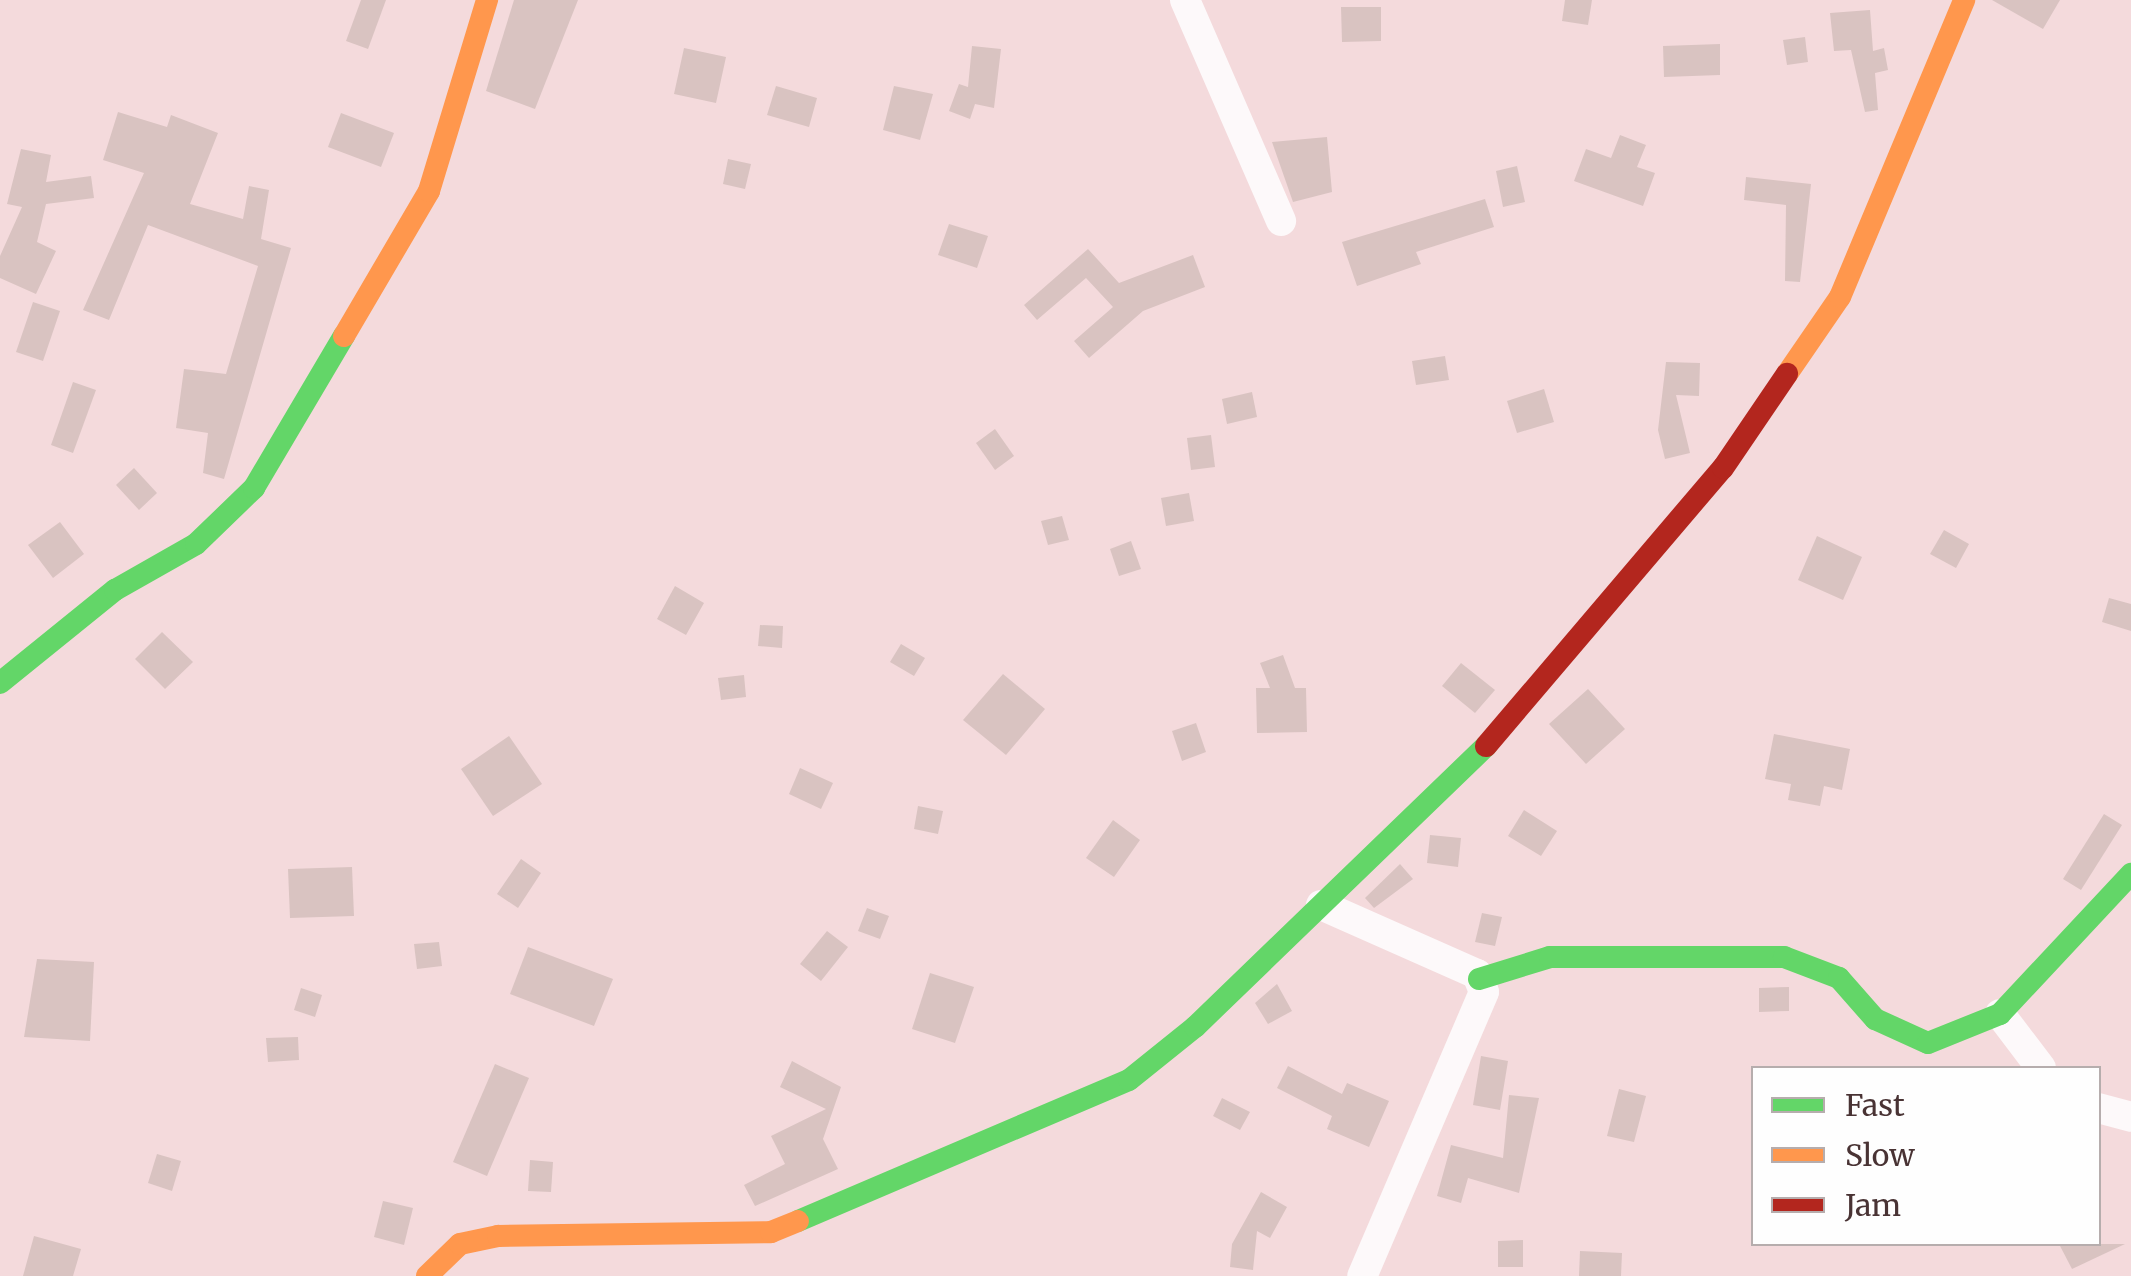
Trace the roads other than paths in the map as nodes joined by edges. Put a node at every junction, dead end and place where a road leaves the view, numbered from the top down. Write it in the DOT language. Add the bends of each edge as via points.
graph roads {
  1 [pos="486,0"];
  2 [pos="1185,0"];
  3 [pos="1964,0"];
  4 [pos="1281,221"];
  5 [pos="0,683"];
  6 [pos="2131,874"];
  7 [pos="1321,905"];
  8 [pos="1480,980"];
  9 [pos="2000,1014"];
  10 [pos="2039,1066"];
  11 [pos="2101,1109"];
  12 [pos="2131,1117"];
  13 [pos="427,1276"];
  14 [pos="1362,1276"];
  1 -- 5 [label="street" via="430,191 254,488 196,544 115,590"];
  2 -- 4 [label="street"];
  3 -- 7 [label="street" via="1840,297 1723,468 1518,715"];
  6 -- 9 [label="street"];
  7 -- 8 [label="street"];
  7 -- 13 [label="street" via="1129,1080 771,1232 498,1236 460,1244"];
  8 -- 9 [label="street" via="1550,956 1784,956 1839,978 1875,1019 1928,1043"];
  8 -- 14 [label="street" via="1484,1006"];
  9 -- 10 [label="street"];
  11 -- 12 [label="street"];
}
